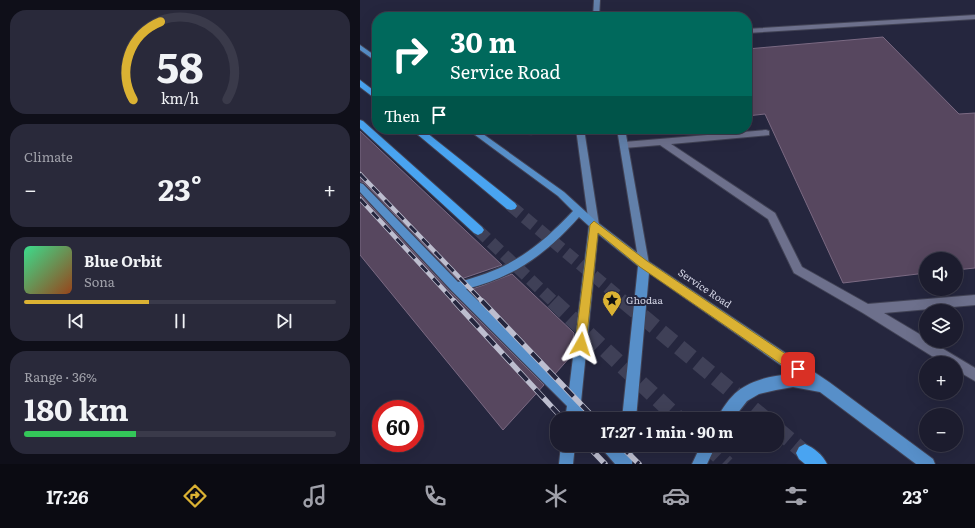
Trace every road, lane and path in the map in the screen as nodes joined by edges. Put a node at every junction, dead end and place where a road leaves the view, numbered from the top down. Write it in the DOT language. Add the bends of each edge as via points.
graph roads {
  1 [pos="597,0"];
  2 [pos="596,12"];
  3 [pos="975,17"];
  4 [pos="752,31"];
  5 [pos="360,47"];
  6 [pos="372,56"];
  7 [pos="360,83"];
  8 [pos="372,93"];
  9 [pos="360,123"];
  10 [pos="766,133"];
  11 [pos="372,134"];
  12 [pos="372,134"];
  13 [pos="422,134"];
  14 [pos="479,134"];
  15 [pos="581,134"];
  16 [pos="622,134"];
  17 [pos="662,142"];
  18 [pos="624,145"];
  19 [pos="360,186"];
  20 [pos="511,206"];
  21 [pos="579,210"];
  22 [pos="594,225"];
  23 [pos="478,230"];
  24 [pos="644,264"];
  25 [pos="456,287"];
  26 [pos="975,300"];
  27 [pos="867,308"];
  28 [pos="945,356"];
  29 [pos="963,367"];
  30 [pos="975,375"];
  31 [pos="824,386"];
  32 [pos="574,404"];
  33 [pos="573,412"];
  34 [pos="580,412"];
  35 [pos="630,412"];
  36 [pos="729,412"];
  37 [pos="567,452"];
  38 [pos="614,452"];
  39 [pos="625,452"];
  40 [pos="705,452"];
  41 [pos="805,453"];
  42 [pos="566,464"];
  43 [pos="624,464"];
  44 [pos="699,464"];
  45 [pos="818,464"];
  46 [pos="928,464"];
  1 -- 2 [label="main road"];
  3 -- 4 [label="lane"];
  5 -- 6 [label="main road"];
  7 -- 8 [label="highway"];
  9 -- 12 [label="highway"];
  10 -- 17 [label="lane"];
  11 -- 23 [label="highway"];
  13 -- 20 [label="highway"];
  14 -- 21 [label="main road, Service Road"];
  15 -- 22 [label="main road"];
  16 -- 18 [label="main road"];
  17 -- 18 [label="lane"];
  17 -- 27 [label="lane" via="772,216 798,270"];
  18 -- 24 [label="main road"];
  19 -- 25 [label="main road"];
  21 -- 22 [label="main road, Service Road"];
  21 -- 25 [label="main road" via="540,251 523,262 480,282"];
  22 -- 24 [label="main road, Service Road"];
  22 -- 32 [label="main road"];
  24 -- 31 [label="main road, Service Road"];
  24 -- 35 [label="main road"];
  25 -- 32 [label="main road"];
  26 -- 27 [label="lane"];
  27 -- 28 [label="lane"];
  29 -- 30 [label="lane"];
  31 -- 36 [label="main road" via="793,381 776,383 742,396"];
  31 -- 46 [label="main road, Service Road"];
  32 -- 33 [label="main road"];
  32 -- 34 [label="main road"];
  37 -- 42 [label="main road"];
  38 -- 43 [label="main road"];
  39 -- 43 [label="main road"];
  40 -- 44 [label="main road"];
  41 -- 45 [label="highway"];
}
